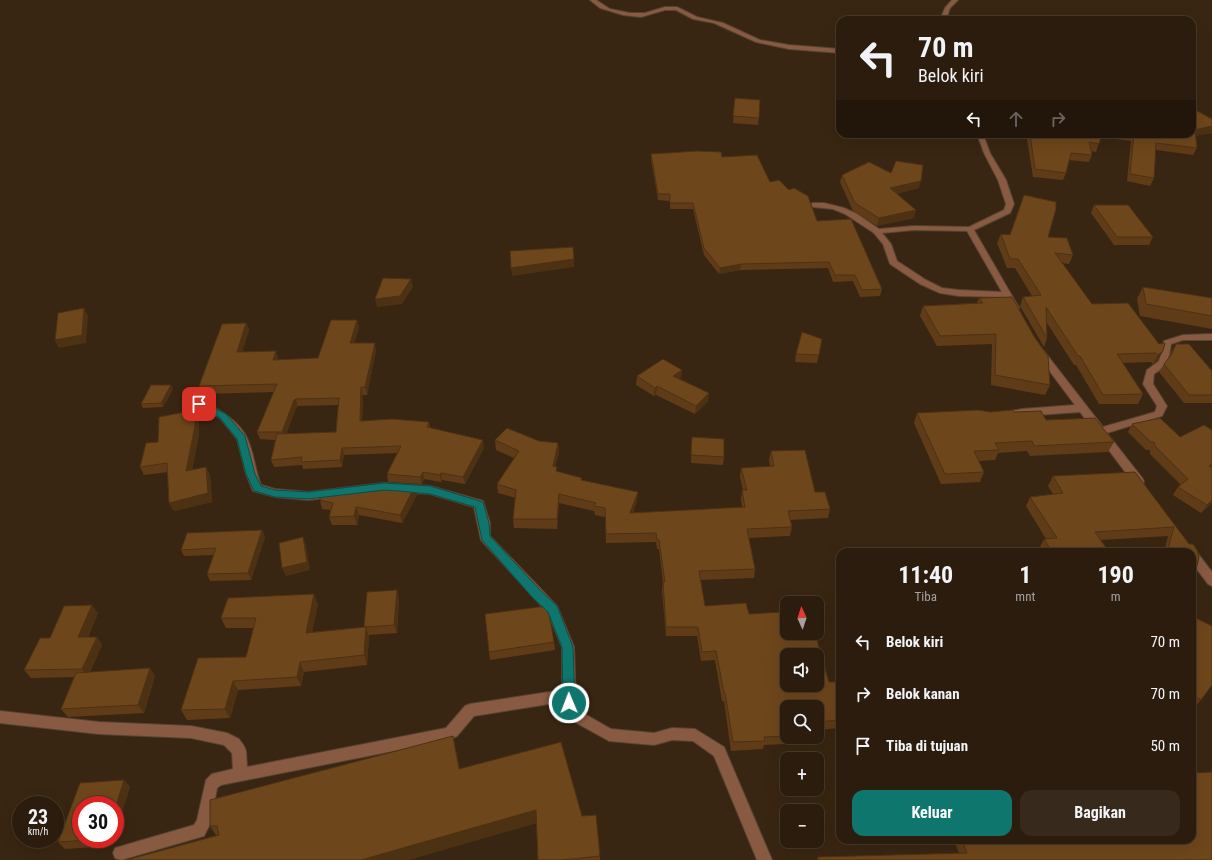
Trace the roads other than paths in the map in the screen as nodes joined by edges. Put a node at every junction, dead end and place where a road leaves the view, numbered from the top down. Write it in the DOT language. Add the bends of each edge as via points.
graph roads {
  1 [pos="593,0"];
  2 [pos="955,0"];
  3 [pos="945,16"];
  4 [pos="836,51"];
  5 [pos="981,138"];
  6 [pos="813,205"];
  7 [pos="970,229"];
  8 [pos="877,231"];
  9 [pos="1008,295"];
  10 [pos="1019,315"];
  11 [pos="1212,337"];
  12 [pos="1037,347"];
  13 [pos="199,404"];
  14 [pos="1084,408"];
  15 [pos="1000,416"];
  16 [pos="1101,431"];
  17 [pos="1143,488"];
  18 [pos="1196,560"];
  19 [pos="1212,581"];
  20 [pos="569,694"];
  21 [pos="0,717"];
  22 [pos="240,774"];
  23 [pos="120,853"];
  24 [pos="764,860"];
  1 -- 4 [label="street" via="604,8 634,15 665,7 676,8 696,18 716,22 757,41 784,47"];
  2 -- 3 [label="street"];
  5 -- 7 [label="street" via="1002,180 1010,204 1007,211"];
  6 -- 8 [label="street" via="840,208"];
  7 -- 8 [label="street" via="914,228"];
  7 -- 9 [label="street"];
  8 -- 9 [label="street" via="886,244 893,262 929,285 959,293"];
  9 -- 10 [label="street"];
  11 -- 16 [label="street" via="1174,339 1167,344 1166,359 1162,366 1150,372 1148,384 1162,406 1159,414"];
  12 -- 14 [label="street"];
  13 -- 20 [label="street" via="223,416 242,438 257,488 275,493 308,496 384,487 430,490 479,504 485,537 553,610 568,647"];
  14 -- 15 [label="street"];
  14 -- 16 [label="street"];
  16 -- 17 [label="street"];
  18 -- 19 [label="street"];
  20 -- 22 [label="street" via="470,710 449,734"];
  20 -- 24 [label="street" via="569,703 578,717 609,735 654,739 672,734 695,735 719,752"];
  21 -- 22 [label="street" via="99,728 192,732 227,739 239,751"];
  22 -- 23 [label="street" via="217,779 211,785 204,822 199,831"];
}
